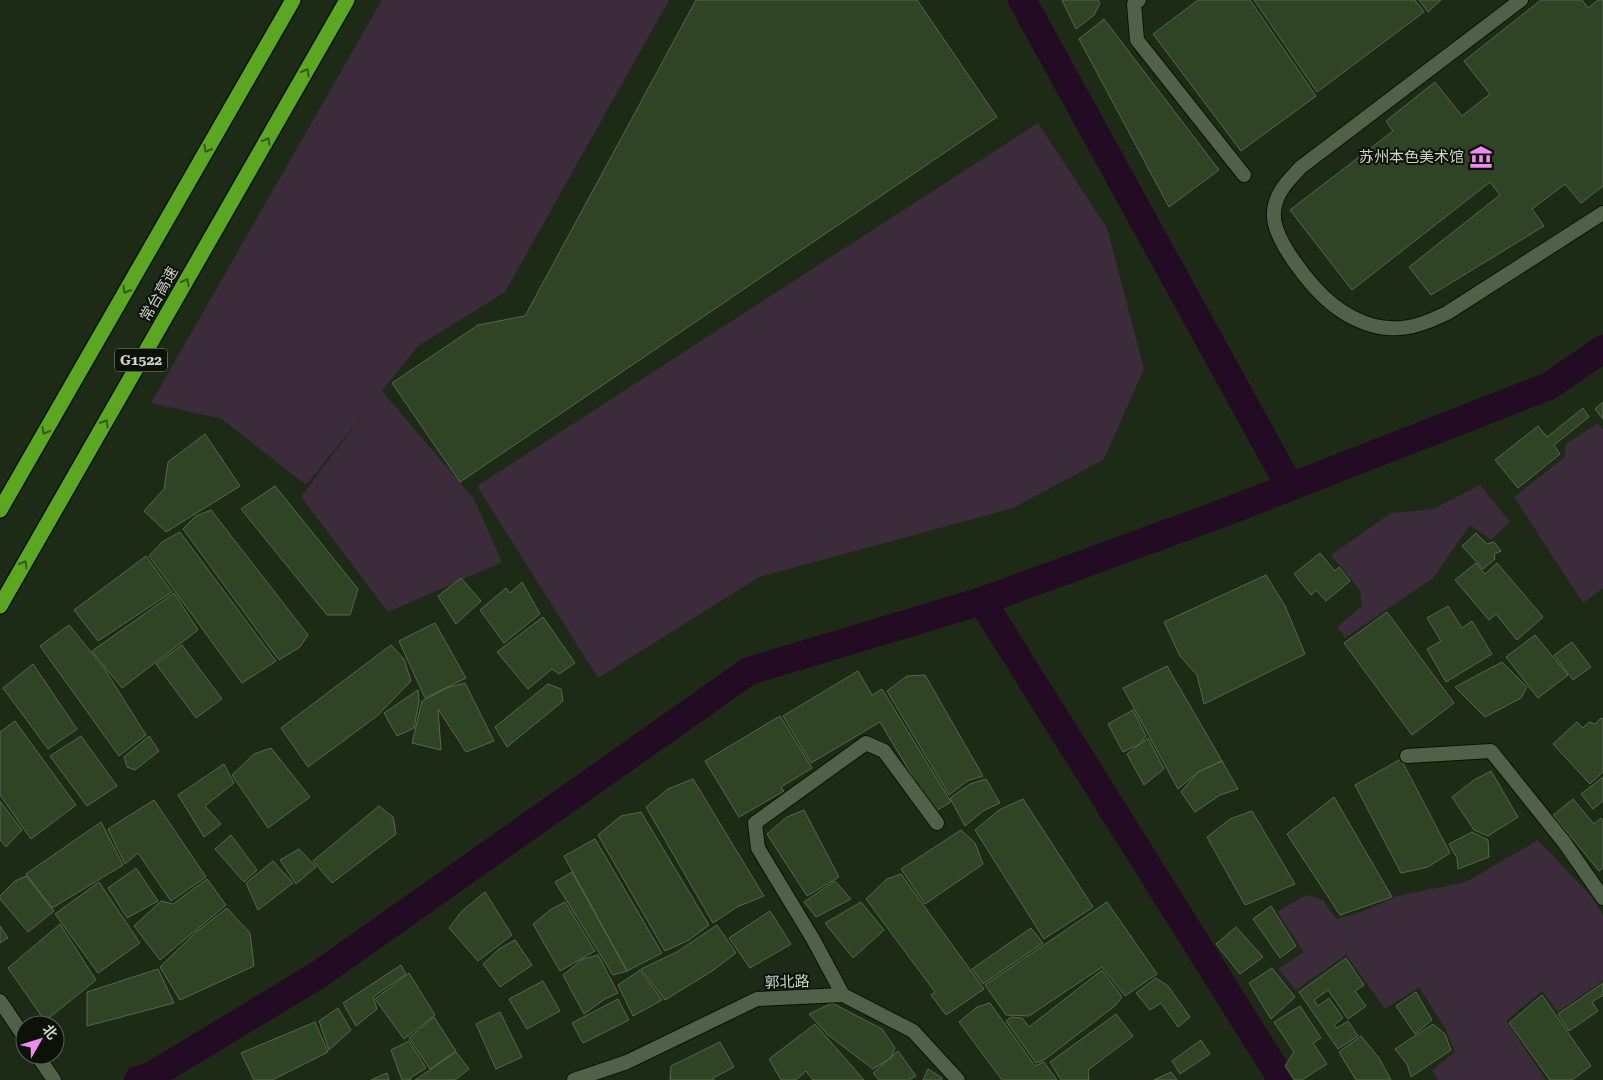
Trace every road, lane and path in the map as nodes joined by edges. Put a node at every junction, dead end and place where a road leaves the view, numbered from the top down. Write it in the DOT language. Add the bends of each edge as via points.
graph roads {
  1 [pos="293,0"];
  2 [pos="347,0"];
  3 [pos="1139,0"];
  4 [pos="1521,0"];
  5 [pos="1244,174"];
  6 [pos="1603,213"];
  7 [pos="0,510"];
  8 [pos="0,606"];
  9 [pos="1407,756"];
  10 [pos="937,822"];
  11 [pos="1603,898"];
  12 [pos="843,996"];
  13 [pos="0,1001"];
  14 [pos="15,1023"];
  15 [pos="44,1065"];
  16 [pos="54,1080"];
  17 [pos="574,1080"];
  18 [pos="958,1080"];
  1 -- 7 [label="highway, 常台高速 / G1522, one-way"];
  8 -- 2 [label="highway, 常台高速 / G1522, one-way"];
  3 -- 5 [label="street" via="1134,4 1137,40"];
  4 -- 6 [label="street" via="1301,167 1276,197 1273,214 1276,231 1287,250 1332,304 1368,324 1388,328 1422,324 1447,313"];
  9 -- 11 [label="street" via="1491,751 1564,842"];
  10 -- 12 [label="street" via="884,751 866,743 754,823 758,848"];
  12 -- 17 [label="street, 郭北路" via="757,999 627,1062"];
  12 -- 18 [label="street, 郭北路" via="913,1031"];
  13 -- 14 [label="street"];
  15 -- 16 [label="street"];
}
